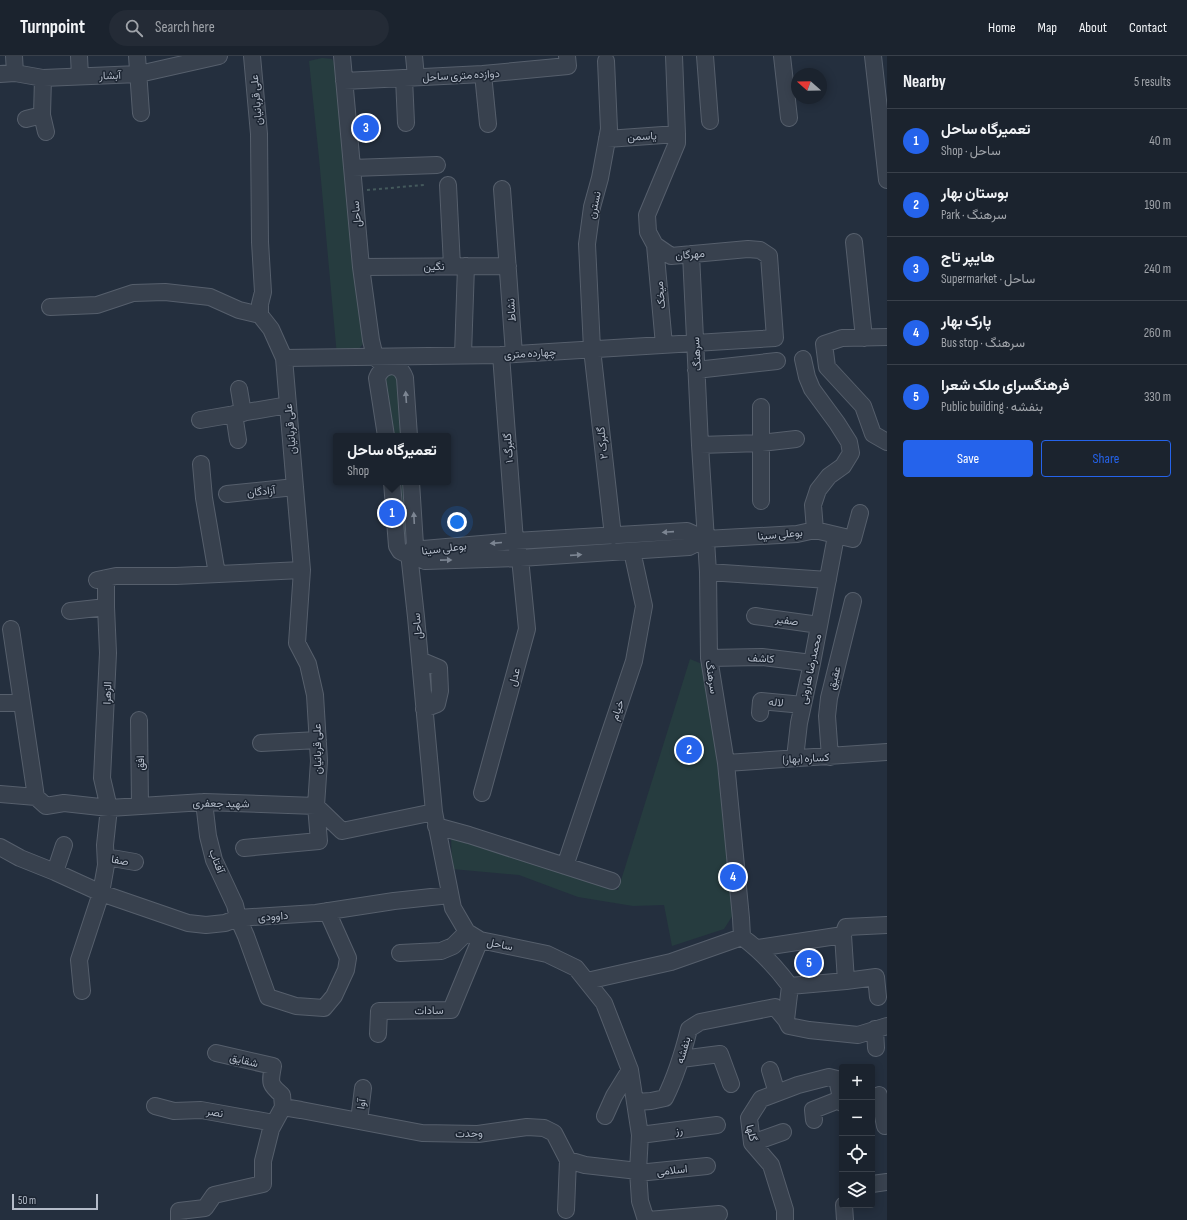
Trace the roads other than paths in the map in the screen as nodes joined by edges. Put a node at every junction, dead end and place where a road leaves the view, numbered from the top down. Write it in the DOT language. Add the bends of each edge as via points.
graph roads {
  1 [pos="14,56"];
  2 [pos="79,56"];
  3 [pos="138,56"];
  4 [pos="219,56"];
  5 [pos="252,56"];
  6 [pos="342,56"];
  7 [pos="414,56"];
  8 [pos="567,56"];
  9 [pos="674,56"];
  10 [pos="705,56"];
  11 [pos="782,56"];
  12 [pos="873,56"];
  13 [pos="606,61"];
  14 [pos="536,62"];
  15 [pos="8,73"];
  16 [pos="139,74"];
  17 [pos="483,74"];
  18 [pos="80,76"];
  19 [pos="43,78"];
  20 [pos="410,78"];
  21 [pos="344,81"];
  22 [pos="141,113"];
  23 [pos="42,115"];
  24 [pos="788,118"];
  25 [pos="26,120"];
  26 [pos="710,121"];
  27 [pos="406,123"];
  28 [pos="488,124"];
  29 [pos="46,132"];
  30 [pos="678,134"];
  31 [pos="607,139"];
  32 [pos="437,165"];
  33 [pos="352,168"];
  34 [pos="887,180"];
  35 [pos="448,185"];
  36 [pos="502,189"];
  37 [pos="854,242"];
  38 [pos="655,245"];
  39 [pos="690,254"];
  40 [pos="459,266"];
  41 [pos="508,266"];
  42 [pos="361,267"];
  43 [pos="50,306"];
  44 [pos="260,316"];
  45 [pos="887,337"];
  46 [pos="776,338"];
  47 [pos="864,338"];
  48 [pos="695,343"];
  49 [pos="664,345"];
  50 [pos="592,349"];
  51 [pos="507,354"];
  52 [pos="463,355"];
  53 [pos="284,358"];
  54 [pos="803,359"];
  55 [pos="777,361"];
  56 [pos="380,362"];
  57 [pos="696,370"];
  58 [pos="239,389"];
  59 [pos="288,405"];
  60 [pos="761,407"];
  61 [pos="238,414"];
  62 [pos="200,420"];
  63 [pos="386,433"];
  64 [pos="409,433"];
  65 [pos="796,439"];
  66 [pos="238,440"];
  67 [pos="887,442"];
  68 [pos="761,443"];
  69 [pos="700,446"];
  70 [pos="201,464"];
  71 [pos="392,485"];
  72 [pos="412,485"];
  73 [pos="295,487"];
  74 [pos="227,494"];
  75 [pos="761,501"];
  76 [pos="860,513"];
  77 [pos="815,530"];
  78 [pos="613,536"];
  79 [pos="836,536"];
  80 [pos="705,539"];
  81 [pos="515,541"];
  82 [pos="632,551"];
  83 [pos="409,553"];
  84 [pos="520,558"];
  85 [pos="302,570"];
  86 [pos="708,572"];
  87 [pos="217,574"];
  88 [pos="828,580"];
  89 [pos="853,601"];
  90 [pos="106,607"];
  91 [pos="70,611"];
  92 [pos="755,616"];
  93 [pos="820,619"];
  94 [pos="848,619"];
  95 [pos="11,629"];
  96 [pos="709,658"];
  97 [pos="812,663"];
  98 [pos="0,703"];
  99 [pos="22,704"];
  100 [pos="803,705"];
  101 [pos="760,713"];
  102 [pos="139,720"];
  103 [pos="318,740"];
  104 [pos="261,743"];
  105 [pos="887,752"];
  106 [pos="830,757"];
  107 [pos="795,758"];
  108 [pos="726,763"];
  109 [pos="482,793"];
  110 [pos="0,794"];
  111 [pos="36,797"];
  112 [pos="204,802"];
  113 [pos="140,806"];
  114 [pos="316,806"];
  115 [pos="109,808"];
  116 [pos="435,819"];
  117 [pos="64,845"];
  118 [pos="244,848"];
  119 [pos="1,849"];
  120 [pos="106,858"];
  121 [pos="135,862"];
  122 [pos="565,866"];
  123 [pos="55,872"];
  124 [pos="612,881"];
  125 [pos="101,893"];
  126 [pos="450,895"];
  127 [pos="327,911"];
  128 [pos="238,918"];
  129 [pos="887,925"];
  130 [pos="843,935"];
  131 [pos="474,936"];
  132 [pos="742,937"];
  133 [pos="758,948"];
  134 [pos="400,953"];
  135 [pos="587,981"];
  136 [pos="846,981"];
  137 [pos="790,986"];
  138 [pos="82,991"];
  139 [pos="878,997"];
  140 [pos="786,1020"];
  141 [pos="881,1028"];
  142 [pos="378,1034"];
  143 [pos="876,1048"];
  144 [pos="216,1053"];
  145 [pos="681,1059"];
  146 [pos="630,1070"];
  147 [pos="770,1070"];
  148 [pos="731,1084"];
  149 [pos="363,1088"];
  150 [pos="777,1093"];
  151 [pos="879,1095"];
  152 [pos="842,1100"];
  153 [pos="636,1102"];
  154 [pos="839,1102"];
  155 [pos="155,1106"];
  156 [pos="283,1107"];
  157 [pos="605,1116"];
  158 [pos="814,1120"];
  159 [pos="359,1121"];
  160 [pos="274,1123"];
  161 [pos="717,1125"];
  162 [pos="881,1127"];
  163 [pos="783,1132"];
  164 [pos="640,1135"];
  165 [pos="752,1143"];
  166 [pos="568,1160"];
  167 [pos="707,1166"];
  168 [pos="638,1172"];
  169 [pos="887,1182"];
  170 [pos="875,1184"];
  171 [pos="566,1210"];
  172 [pos="719,1214"];
  173 [pos="179,1220"];
  174 [pos="647,1220"];
  175 [pos="785,1220"];
  1 -- 15 [label="street"];
  2 -- 18 [label="street"];
  3 -- 16 [label="street"];
  4 -- 16 [label="street, آبشار"];
  5 -- 44 [label="street, علی قربانیان" via="259,134 263,292"];
  6 -- 21 [label="street, ساحل"];
  7 -- 20 [label="street"];
  8 -- 14 [label="street, دوازده متری ساحل" via="568,66"];
  9 -- 30 [label="street"];
  10 -- 26 [label="street"];
  11 -- 24 [label="street"];
  12 -- 34 [label="street"];
  13 -- 31 [label="street, نسترن" via="609,129"];
  14 -- 17 [label="street, دوازده متری ساحل"];
  15 -- 19 [label="street, آبشار"];
  16 -- 18 [label="street, آبشار"];
  16 -- 22 [label="street"];
  17 -- 20 [label="street, دوازده متری ساحل"];
  17 -- 28 [label="street"];
  18 -- 19 [label="street, آبشار"];
  19 -- 23 [label="street"];
  20 -- 21 [label="street, دوازده متری ساحل"];
  20 -- 27 [label="street"];
  21 -- 33 [label="street, ساحل"];
  23 -- 25 [label="street"];
  23 -- 29 [label="street"];
  30 -- 31 [label="street, یاسمن"];
  30 -- 38 [label="street" via="677,143 647,215 648,232"];
  31 -- 50 [label="street, نسترن" via="592,207 587,244"];
  32 -- 33 [label="street"];
  33 -- 42 [label="street, ساحل"];
  35 -- 40 [label="street"];
  36 -- 41 [label="street, نشاط"];
  37 -- 47 [label="street"];
  38 -- 39 [label="street, مهرگان" via="671,256"];
  38 -- 49 [label="street, میخک"];
  39 -- 46 [label="street, مهرگان" via="748,248 760,250 769,256"];
  39 -- 48 [label="street, سرهنگ"];
  40 -- 41 [label="street, نگین"];
  40 -- 42 [label="street, نگین"];
  40 -- 52 [label="street"];
  41 -- 51 [label="street, نشاط"];
  42 -- 56 [label="street, ساحل" via="371,340"];
  43 -- 44 [label="street" via="97,305 133,293 165,292 210,297"];
  44 -- 53 [label="street, علی قربانیان" via="271,329"];
  45 -- 47 [label="street"];
  46 -- 48 [label="street, چهارده متری"];
  47 -- 67 [label="street" via="842,338 824,344 827,367 863,406 873,434"];
  48 -- 49 [label="street, چهارده متری"];
  48 -- 57 [label="street, سرهنگ"];
  49 -- 50 [label="street, چهارده متری"];
  50 -- 51 [label="street, چهارده متری"];
  50 -- 78 [label="street, گلبرک ۲"];
  51 -- 52 [label="street, چهارده متری"];
  51 -- 81 [label="street, گلبرگ ۱"];
  52 -- 56 [label="street, چهارده متری"];
  53 -- 56 [label="street, چهارده متری"];
  53 -- 59 [label="street, علی قربانیان"];
  54 -- 77 [label="street" via="812,389 838,423 852,453 843,466 829,476 818,490 814,506"];
  55 -- 57 [label="street"];
  56 -- 63 [label="street" via="382,370 378,378"];
  64 -- 56 [label="street, one-way" via="404,374 398,368"];
  57 -- 69 [label="street, سرهنگ"];
  58 -- 61 [label="street"];
  59 -- 61 [label="street"];
  59 -- 73 [label="street, علی قربانیان"];
  60 -- 68 [label="street"];
  61 -- 62 [label="street"];
  61 -- 66 [label="street"];
  65 -- 68 [label="street"];
  68 -- 69 [label="street"];
  68 -- 75 [label="street"];
  69 -- 80 [label="street, سرهنگ"];
  70 -- 87 [label="street"];
  71 -- 83 [label="street" via="397,546 400,552"];
  83 -- 72 [label="street, ساحل, one-way" via="415,545"];
  73 -- 74 [label="street, آزادگان"];
  73 -- 85 [label="street, علی قربانیان"];
  76 -- 79 [label="street, بوعلی سینا" via="853,539"];
  77 -- 79 [label="street, بوعلی سینا"];
  77 -- 80 [label="street, بوعلی سینا" via="797,534"];
  80 -- 78 [label="street, بوعلی سینا, one-way" via="687,531"];
  78 -- 81 [label="street, بوعلی سینا"];
  79 -- 88 [label="street, محمدرضا هارونی"];
  80 -- 82 [label="street, بوعلی سینا" via="690,547"];
  80 -- 86 [label="street, سرهنگ"];
  81 -- 83 [label="street, بوعلی سینا, one-way" via="423,549"];
  81 -- 84 [label="street, گلبرگ ۱"];
  84 -- 82 [label="street, بوعلی سینا, one-way"];
  82 -- 122 [label="street, خیام" via="644,606 634,662"];
  83 -- 84 [label="street, بوعلی سینا, one-way" via="425,561"];
  83 -- 116 [label="street, ساحل"];
  84 -- 109 [label="street, عدل" via="527,629"];
  85 -- 87 [label="street, الزهرا"];
  85 -- 103 [label="street, علی قربانیان" via="297,643 308,664 315,695"];
  86 -- 88 [label="street"];
  86 -- 96 [label="street, سرهنگ"];
  87 -- 90 [label="street, الزهرا" via="116,576 102,579"];
  88 -- 93 [label="street, محمدرضا هارونی"];
  89 -- 94 [label="street, عقیق"];
  90 -- 91 [label="street"];
  90 -- 115 [label="street, الزهرا" via="108,653 102,778"];
  92 -- 93 [label="street, صفیر"];
  93 -- 94 [label="street, صفیر"];
  93 -- 97 [label="street, محمدرضا هارونی"];
  94 -- 106 [label="street, عقیق" via="829,698 827,716"];
  95 -- 99 [label="street"];
  96 -- 97 [label="street, کاشف" via="762,657"];
  96 -- 108 [label="street, سرهنگ"];
  97 -- 100 [label="street, محمدرضا هارونی"];
  98 -- 99 [label="street"];
  99 -- 111 [label="street"];
  100 -- 101 [label="street, لاله" via="761,701"];
  100 -- 107 [label="street, محمدرضا هارونی"];
  102 -- 113 [label="street, افق"];
  103 -- 104 [label="street"];
  103 -- 114 [label="street, علی قربانیان"];
  105 -- 106 [label="street, کساره (بهار)"];
  106 -- 107 [label="street, کساره (بهار)"];
  107 -- 108 [label="street, کساره (بهار)"];
  108 -- 132 [label="street, سرهنگ"];
  110 -- 111 [label="street, شهید جعفری"];
  111 -- 115 [label="street, شهید جعفری" via="46,806 64,803"];
  112 -- 113 [label="street, شهید جعفری"];
  112 -- 114 [label="street, شهید جعفری"];
  112 -- 128 [label="street, آفتاب" via="214,860 235,905"];
  113 -- 115 [label="street, شهید جعفری"];
  114 -- 116 [label="street" via="342,831"];
  114 -- 118 [label="street, علی قربانیان" via="319,841"];
  115 -- 120 [label="street"];
  116 -- 122 [label="street" via="470,835"];
  116 -- 126 [label="street, ساحل"];
  117 -- 123 [label="street"];
  119 -- 123 [label="street, داوودی"];
  120 -- 121 [label="street, صفا"];
  120 -- 125 [label="street"];
  122 -- 124 [label="street"];
  123 -- 125 [label="street, داوودی"];
  125 -- 128 [label="street, داوودی" via="188,923 206,925 225,923"];
  125 -- 138 [label="street" via="79,960"];
  126 -- 127 [label="street, داوودی"];
  126 -- 131 [label="street, ساحل" via="453,908"];
  127 -- 128 [label="street, داوودی"];
  127 -- 128 [label="street, آفتاب" via="348,958 346,970 334,996 324,1008 296,1006 268,997"];
  129 -- 130 [label="street" via="846,927"];
  130 -- 133 [label="street"];
  130 -- 136 [label="street"];
  131 -- 134 [label="street" via="442,951"];
  131 -- 135 [label="street, ساحل" via="546,954 576,968"];
  131 -- 142 [label="street, سادات" via="451,1010 379,1011"];
  132 -- 133 [label="street"];
  132 -- 135 [label="street" via="671,962"];
  133 -- 137 [label="street"];
  135 -- 146 [label="street, ساحل" via="604,1002"];
  136 -- 137 [label="street"];
  136 -- 139 [label="street" via="876,977"];
  137 -- 140 [label="street"];
  140 -- 141 [label="street, بنفشه" via="789,1026 842,1034 858,1035"];
  140 -- 145 [label="street, بنفشه" via="775,1007 700,1022 689,1029"];
  141 -- 143 [label="street"];
  144 -- 156 [label="street, شقایق" via="273,1066 270,1079 272,1088 282,1095"];
  145 -- 148 [label="street" via="720,1054"];
  145 -- 153 [label="street, بنفشه" via="666,1098"];
  146 -- 153 [label="street, ساحل"];
  146 -- 157 [label="street"];
  147 -- 150 [label="street"];
  149 -- 159 [label="street, آوا"];
  150 -- 152 [label="street, گلها" via="829,1076 837,1080"];
  150 -- 165 [label="street, گلها" via="761,1099 749,1118"];
  151 -- 162 [label="street"];
  153 -- 164 [label="street, ساحل"];
  154 -- 158 [label="street" via="813,1110"];
  155 -- 160 [label="street, نصر" via="174,1111 201,1110"];
  156 -- 159 [label="street, وحدت"];
  156 -- 160 [label="street"];
  159 -- 166 [label="street, وحدت" via="422,1133 478,1134 527,1127 544,1128 554,1133"];
  160 -- 173 [label="street" via="263,1161 263,1184 214,1195 205,1208 179,1211"];
  161 -- 164 [label="street, رز"];
  163 -- 165 [label="street"];
  164 -- 168 [label="street, ساحل"];
  165 -- 175 [label="street, گلها" via="771,1165 785,1210"];
  166 -- 168 [label="street" via="585,1165"];
  166 -- 171 [label="street"];
  167 -- 168 [label="street, اسلامی"];
  168 -- 174 [label="street, ساحل" via="640,1201"];
  169 -- 170 [label="street"];
  172 -- 174 [label="street"];
}
